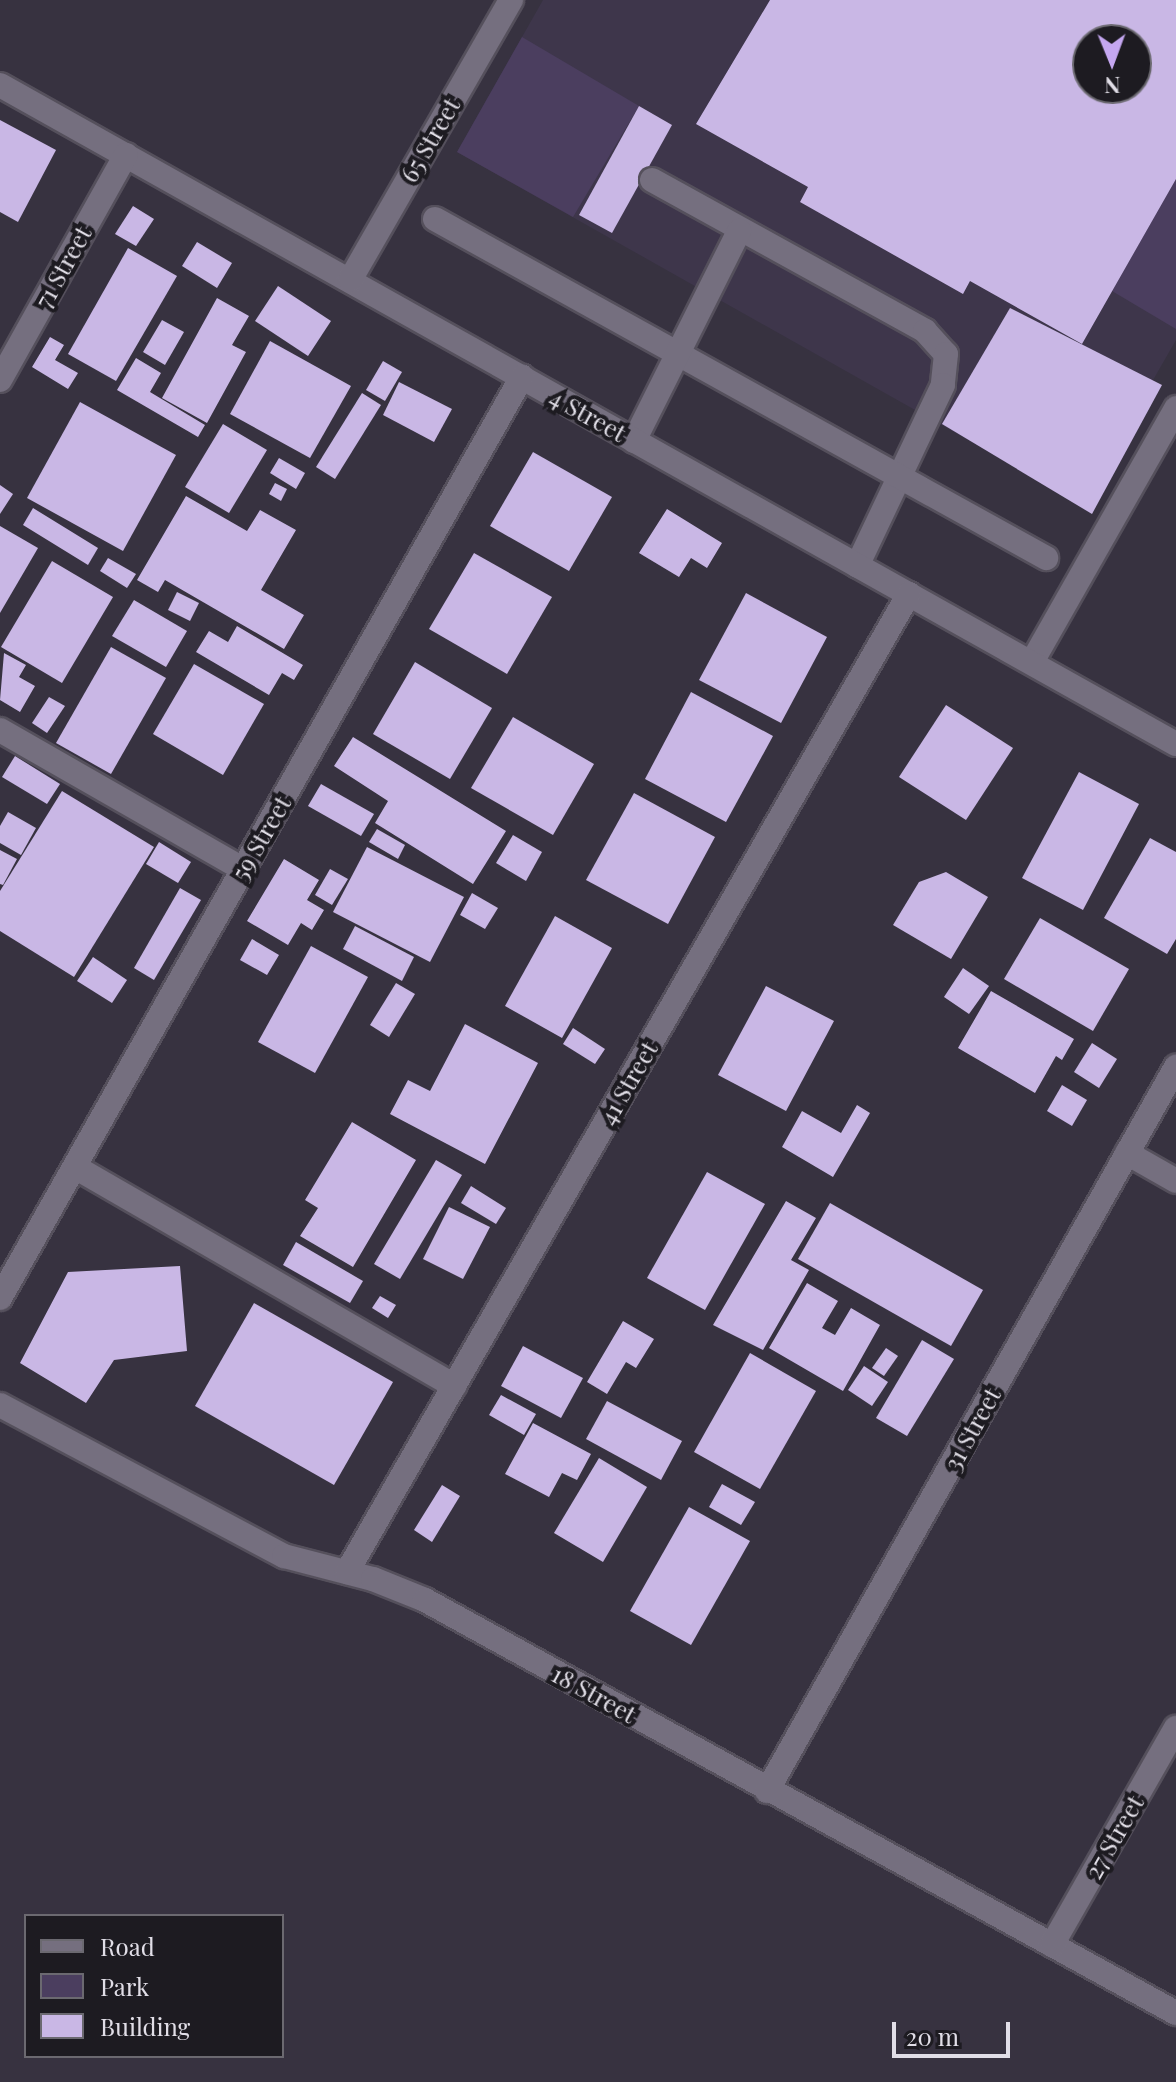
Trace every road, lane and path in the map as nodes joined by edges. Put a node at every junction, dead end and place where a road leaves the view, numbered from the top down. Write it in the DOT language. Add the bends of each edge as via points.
graph roads {
  1 [pos="511,0"];
  2 [pos="0,85"];
  3 [pos="126,155"];
  4 [pos="652,180"];
  5 [pos="435,219"];
  6 [pos="739,231"];
  7 [pos="350,280"];
  8 [pos="678,355"];
  9 [pos="522,377"];
  10 [pos="0,380"];
  11 [pos="1176,408"];
  12 [pos="634,441"];
  13 [pos="899,477"];
  14 [pos="1046,558"];
  15 [pos="857,566"];
  16 [pos="909,594"];
  17 [pos="1032,662"];
  18 [pos="0,730"];
  19 [pos="1176,744"];
  20 [pos="243,869"];
  21 [pos="1176,1067"];
  22 [pos="1127,1153"];
  23 [pos="75,1167"];
  24 [pos="1176,1181"];
  25 [pos="0,1298"];
  26 [pos="454,1386"];
  27 [pos="0,1405"];
  28 [pos="347,1572"];
  29 [pos="1176,1728"];
  30 [pos="767,1791"];
  31 [pos="1052,1945"];
  32 [pos="1176,2013"];
  1 -- 7 [label="street, 65 Street"];
  2 -- 3 [label="street, 4 Street"];
  3 -- 7 [label="street, 4 Street"];
  3 -- 10 [label="street, 71 Street"];
  4 -- 6 [label="street"];
  5 -- 8 [label="street"];
  6 -- 8 [label="street"];
  6 -- 13 [label="street" via="939,340 948,369"];
  7 -- 9 [label="street, 4 Street"];
  8 -- 12 [label="street"];
  8 -- 13 [label="street"];
  9 -- 12 [label="street, 4 Street"];
  9 -- 20 [label="street, 59 Street"];
  11 -- 17 [label="street"];
  12 -- 15 [label="street, 4 Street"];
  13 -- 14 [label="street"];
  13 -- 15 [label="street"];
  15 -- 16 [label="street, 4 Street"];
  16 -- 17 [label="street, 4 Street"];
  16 -- 26 [label="street, 41 Street"];
  17 -- 19 [label="street, 4 Street"];
  18 -- 20 [label="street"];
  20 -- 23 [label="street, 59 Street"];
  21 -- 22 [label="street, 31 Street"];
  22 -- 24 [label="street"];
  22 -- 30 [label="street, 31 Street"];
  23 -- 25 [label="street, 59 Street"];
  23 -- 26 [label="street"];
  26 -- 28 [label="street, 41 Street"];
  27 -- 28 [label="street, 18 Street" via="284,1556"];
  28 -- 30 [label="street, 18 Street" via="425,1600"];
  29 -- 31 [label="street, 27 Street"];
  30 -- 31 [label="street, 18 Street"];
  31 -- 32 [label="street, 18 Street"];
}
